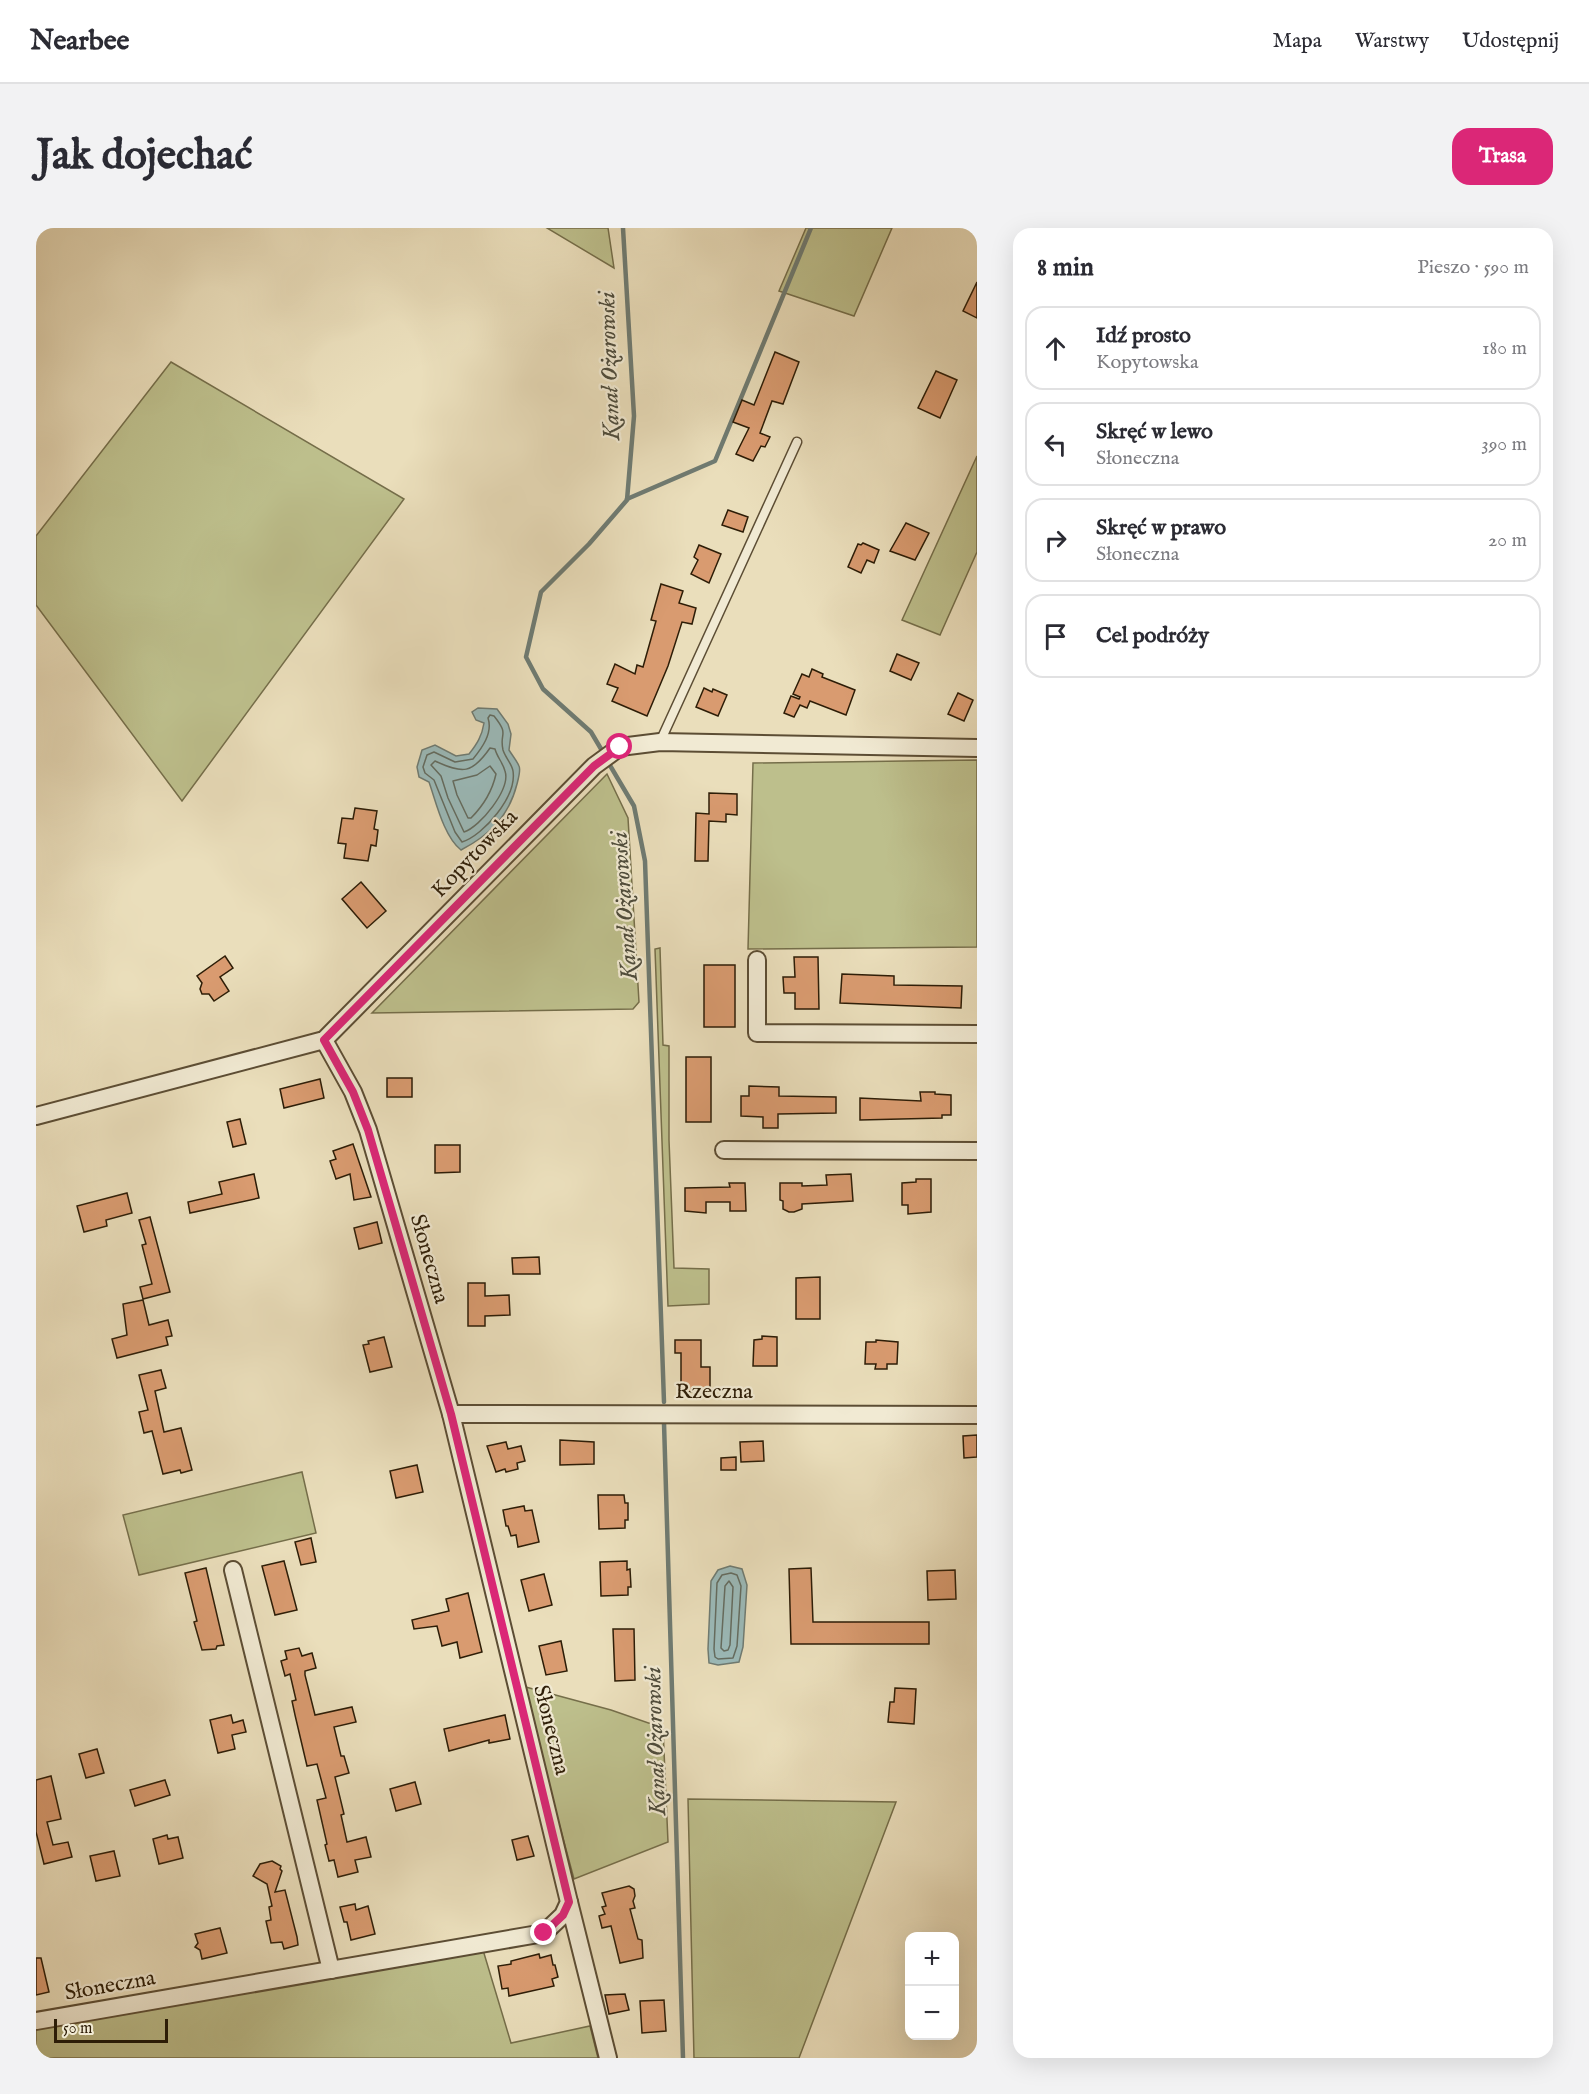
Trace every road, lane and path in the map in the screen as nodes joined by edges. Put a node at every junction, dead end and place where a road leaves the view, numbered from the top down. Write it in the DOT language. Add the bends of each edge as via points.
graph roads {
  1 [pos="797,442"];
  2 [pos="660,742"];
  3 [pos="977,748"];
  4 [pos="757,960"];
  5 [pos="977,1034"];
  6 [pos="324,1040"];
  7 [pos="36,1116"];
  8 [pos="724,1150"];
  9 [pos="977,1150"];
  10 [pos="451,1414"];
  11 [pos="977,1415"];
  12 [pos="233,1570"];
  13 [pos="569,1902"];
  14 [pos="331,1970"];
  15 [pos="36,2021"];
  16 [pos="608,2058"];
  1 -- 2 [label="lane"];
  2 -- 3 [label="street, Kopytowska"];
  2 -- 6 [label="street, Kopytowska" via="620,747 605,757"];
  4 -- 5 [label="street" via="757,1033"];
  6 -- 7 [label="street"];
  6 -- 10 [label="street, Słoneczna" via="353,1092 368,1130"];
  8 -- 9 [label="street"];
  10 -- 11 [label="street, Rzeczna"];
  10 -- 13 [label="street, Słoneczna"];
  12 -- 14 [label="street"];
  13 -- 14 [label="street, Słoneczna" via="563,1915 544,1933"];
  13 -- 16 [label="street"];
  14 -- 15 [label="street, Słoneczna"];
}
